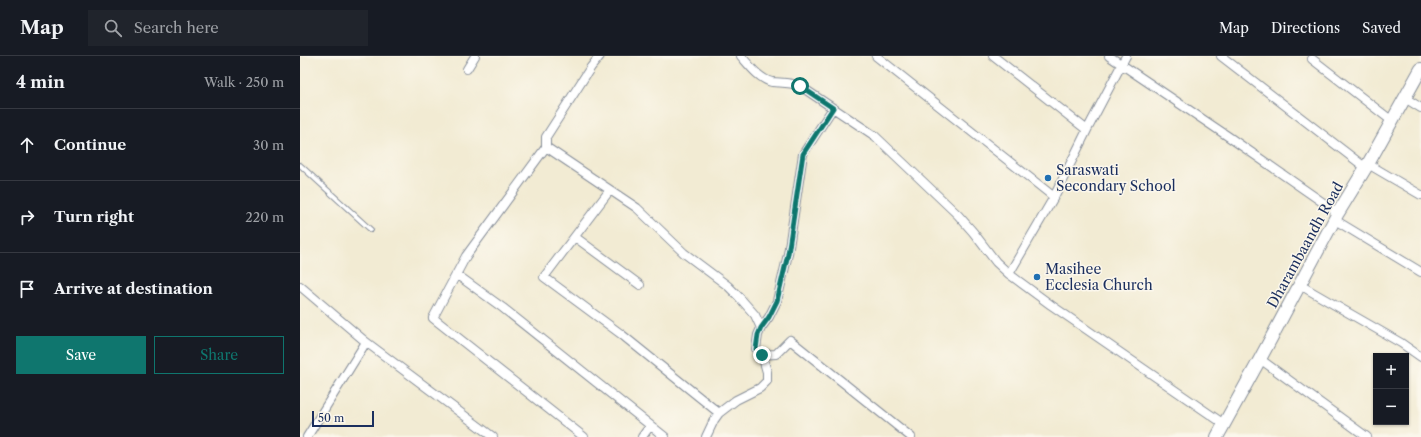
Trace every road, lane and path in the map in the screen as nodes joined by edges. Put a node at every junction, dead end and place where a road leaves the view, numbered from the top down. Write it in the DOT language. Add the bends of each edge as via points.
graph roads {
  1 [pos="475,56"];
  2 [pos="600,56"];
  3 [pos="741,56"];
  4 [pos="876,56"];
  5 [pos="993,56"];
  6 [pos="1109,56"];
  7 [pos="1126,56"];
  8 [pos="1221,56"];
  9 [pos="1312,59"];
  10 [pos="1122,64"];
  11 [pos="467,69"];
  12 [pos="1421,69"];
  13 [pos="1405,98"];
  14 [pos="833,108"];
  15 [pos="1421,108"];
  16 [pos="1392,121"];
  17 [pos="1087,130"];
  18 [pos="546,147"];
  19 [pos="300,165"];
  20 [pos="1367,166"];
  21 [pos="610,190"];
  22 [pos="1421,195"];
  23 [pos="1054,197"];
  24 [pos="1336,217"];
  25 [pos="371,230"];
  26 [pos="575,237"];
  27 [pos="1421,272"];
  28 [pos="456,274"];
  29 [pos="1009,274"];
  30 [pos="640,285"];
  31 [pos="1300,285"];
  32 [pos="300,286"];
  33 [pos="761,328"];
  34 [pos="366,342"];
  35 [pos="762,355"];
  36 [pos="1421,357"];
  37 [pos="1260,359"];
  38 [pos="719,413"];
  39 [pos="1224,424"];
  40 [pos="650,426"];
  41 [pos="307,437"];
  42 [pos="493,437"];
  43 [pos="584,437"];
  44 [pos="642,437"];
  45 [pos="665,437"];
  46 [pos="706,437"];
  47 [pos="911,437"];
  48 [pos="1217,437"];
  49 [pos="1367,437"];
  1 -- 11 [label="street"];
  2 -- 18 [label="street" via="546,137"];
  3 -- 14 [label="street" via="764,79 800,86"];
  4 -- 23 [label="street"];
  5 -- 17 [label="street"];
  6 -- 10 [label="street"];
  7 -- 10 [label="street"];
  8 -- 20 [label="street"];
  9 -- 16 [label="street"];
  10 -- 17 [label="street"];
  10 -- 24 [label="street" via="1229,137"];
  12 -- 13 [label="main road, Dharambaandh Road"];
  13 -- 15 [label="street"];
  13 -- 16 [label="main road, Dharambaandh Road"];
  14 -- 29 [label="street" via="875,136 958,215"];
  14 -- 33 [label="street" via="803,154 788,254 777,301"];
  16 -- 20 [label="main road, Dharambaandh Road"];
  17 -- 23 [label="street"];
  18 -- 21 [label="street"];
  18 -- 28 [label="street" via="466,256"];
  19 -- 25 [label="lane"];
  20 -- 22 [label="street"];
  20 -- 24 [label="main road, Dharambaandh Road"];
  21 -- 26 [label="street"];
  21 -- 33 [label="street" via="637,208 684,254 728,286 755,314"];
  23 -- 29 [label="street"];
  24 -- 27 [label="street"];
  24 -- 31 [label="main road, Dharambaandh Road"];
  26 -- 30 [label="street"];
  26 -- 38 [label="street" via="544,277 621,334"];
  28 -- 40 [label="street" via="503,308"];
  28 -- 43 [label="street" via="433,318"];
  29 -- 39 [label="street"];
  31 -- 36 [label="street"];
  31 -- 37 [label="main road, Dharambaandh Road"];
  32 -- 34 [label="street"];
  33 -- 35 [label="street" via="756,349"];
  34 -- 41 [label="street"];
  34 -- 42 [label="street"];
  35 -- 38 [label="street" via="767,381"];
  35 -- 47 [label="street" via="776,354 790,340"];
  37 -- 39 [label="main road, Dharambaandh Road"];
  37 -- 49 [label="street"];
  38 -- 46 [label="street"];
  39 -- 48 [label="main road, Dharambaandh Road"];
  40 -- 44 [label="street"];
  40 -- 45 [label="street"];
}
